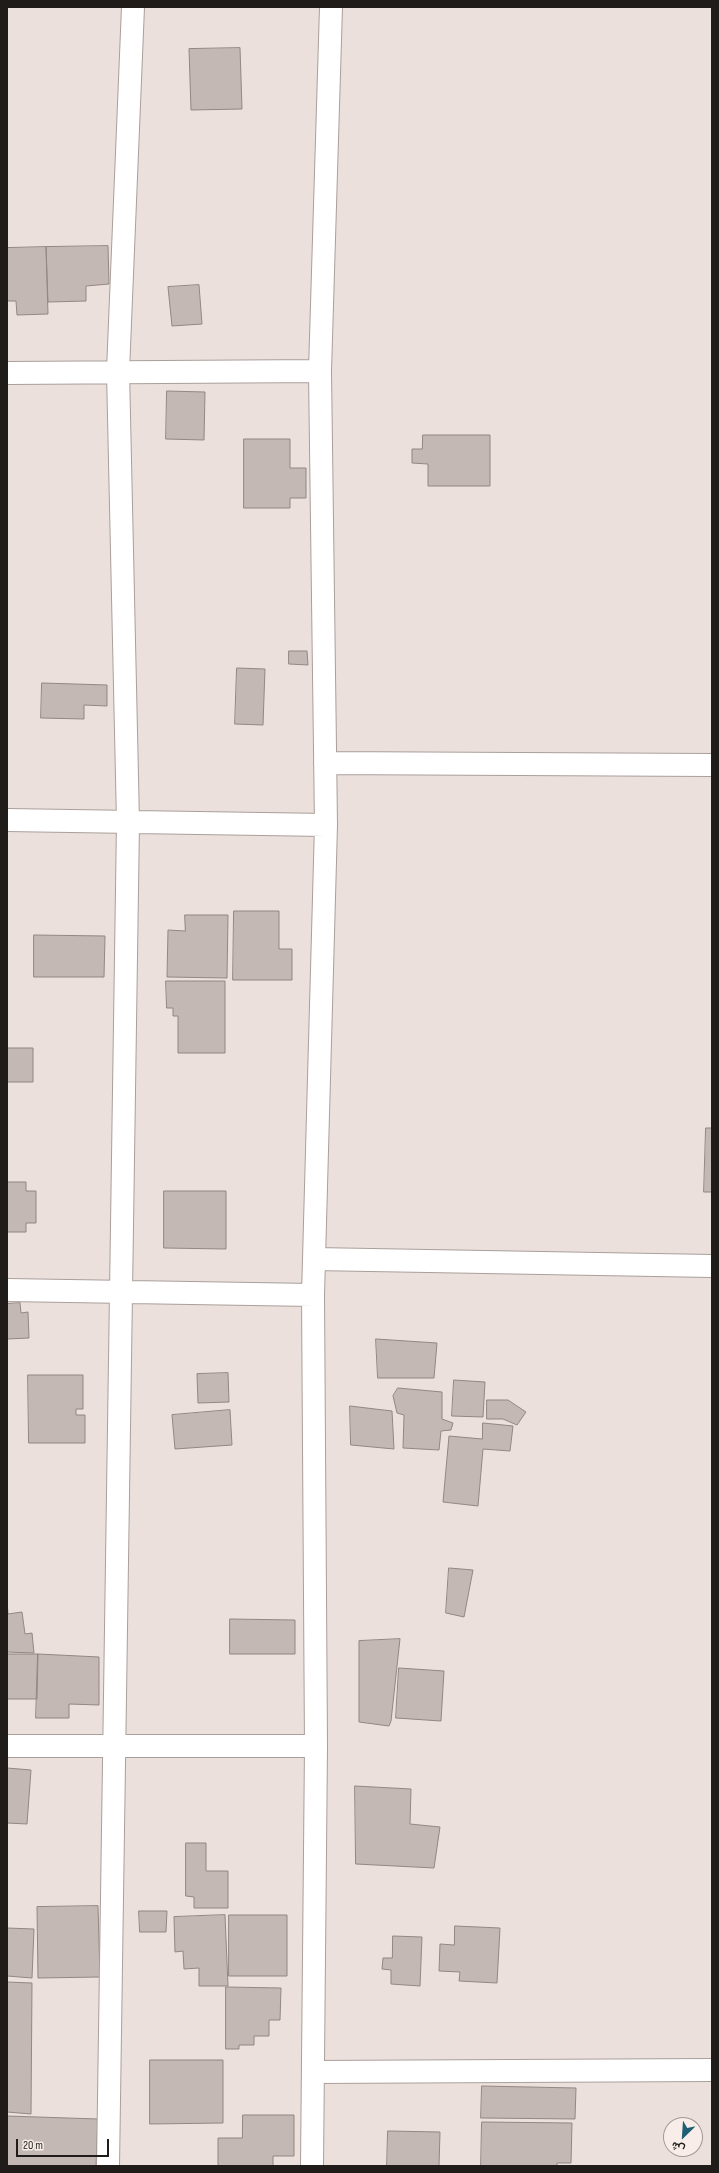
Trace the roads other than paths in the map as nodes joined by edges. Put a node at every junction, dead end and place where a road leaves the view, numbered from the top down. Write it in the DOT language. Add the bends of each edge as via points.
graph roads {
  1 [pos="133,7"];
  2 [pos="331,7"];
  3 [pos="118,371"];
  4 [pos="320,371"];
  5 [pos="7,373"];
  6 [pos="325,762"];
  7 [pos="712,765"];
  8 [pos="7,820"];
  9 [pos="128,822"];
  10 [pos="326,825"];
  11 [pos="314,1259"];
  12 [pos="712,1266"];
  13 [pos="7,1290"];
  14 [pos="121,1293"];
  15 [pos="313,1295"];
  16 [pos="7,1746"];
  17 [pos="114,1746"];
  18 [pos="316,1746"];
  19 [pos="712,2070"];
  20 [pos="314,2072"];
  21 [pos="108,2166"];
  22 [pos="312,2166"];
  1 -- 3 [label="street"];
  2 -- 4 [label="street"];
  3 -- 4 [label="street"];
  3 -- 5 [label="street"];
  3 -- 9 [label="street"];
  4 -- 6 [label="street"];
  6 -- 7 [label="street"];
  6 -- 10 [label="street"];
  8 -- 9 [label="street"];
  9 -- 10 [label="street"];
  9 -- 14 [label="street"];
  10 -- 11 [label="street"];
  11 -- 12 [label="street"];
  11 -- 15 [label="street"];
  13 -- 14 [label="street"];
  14 -- 15 [label="street"];
  14 -- 17 [label="street"];
  15 -- 18 [label="street"];
  16 -- 17 [label="street"];
  17 -- 18 [label="street"];
  17 -- 21 [label="street"];
  18 -- 20 [label="street"];
  19 -- 20 [label="street"];
  20 -- 22 [label="street"];
}
